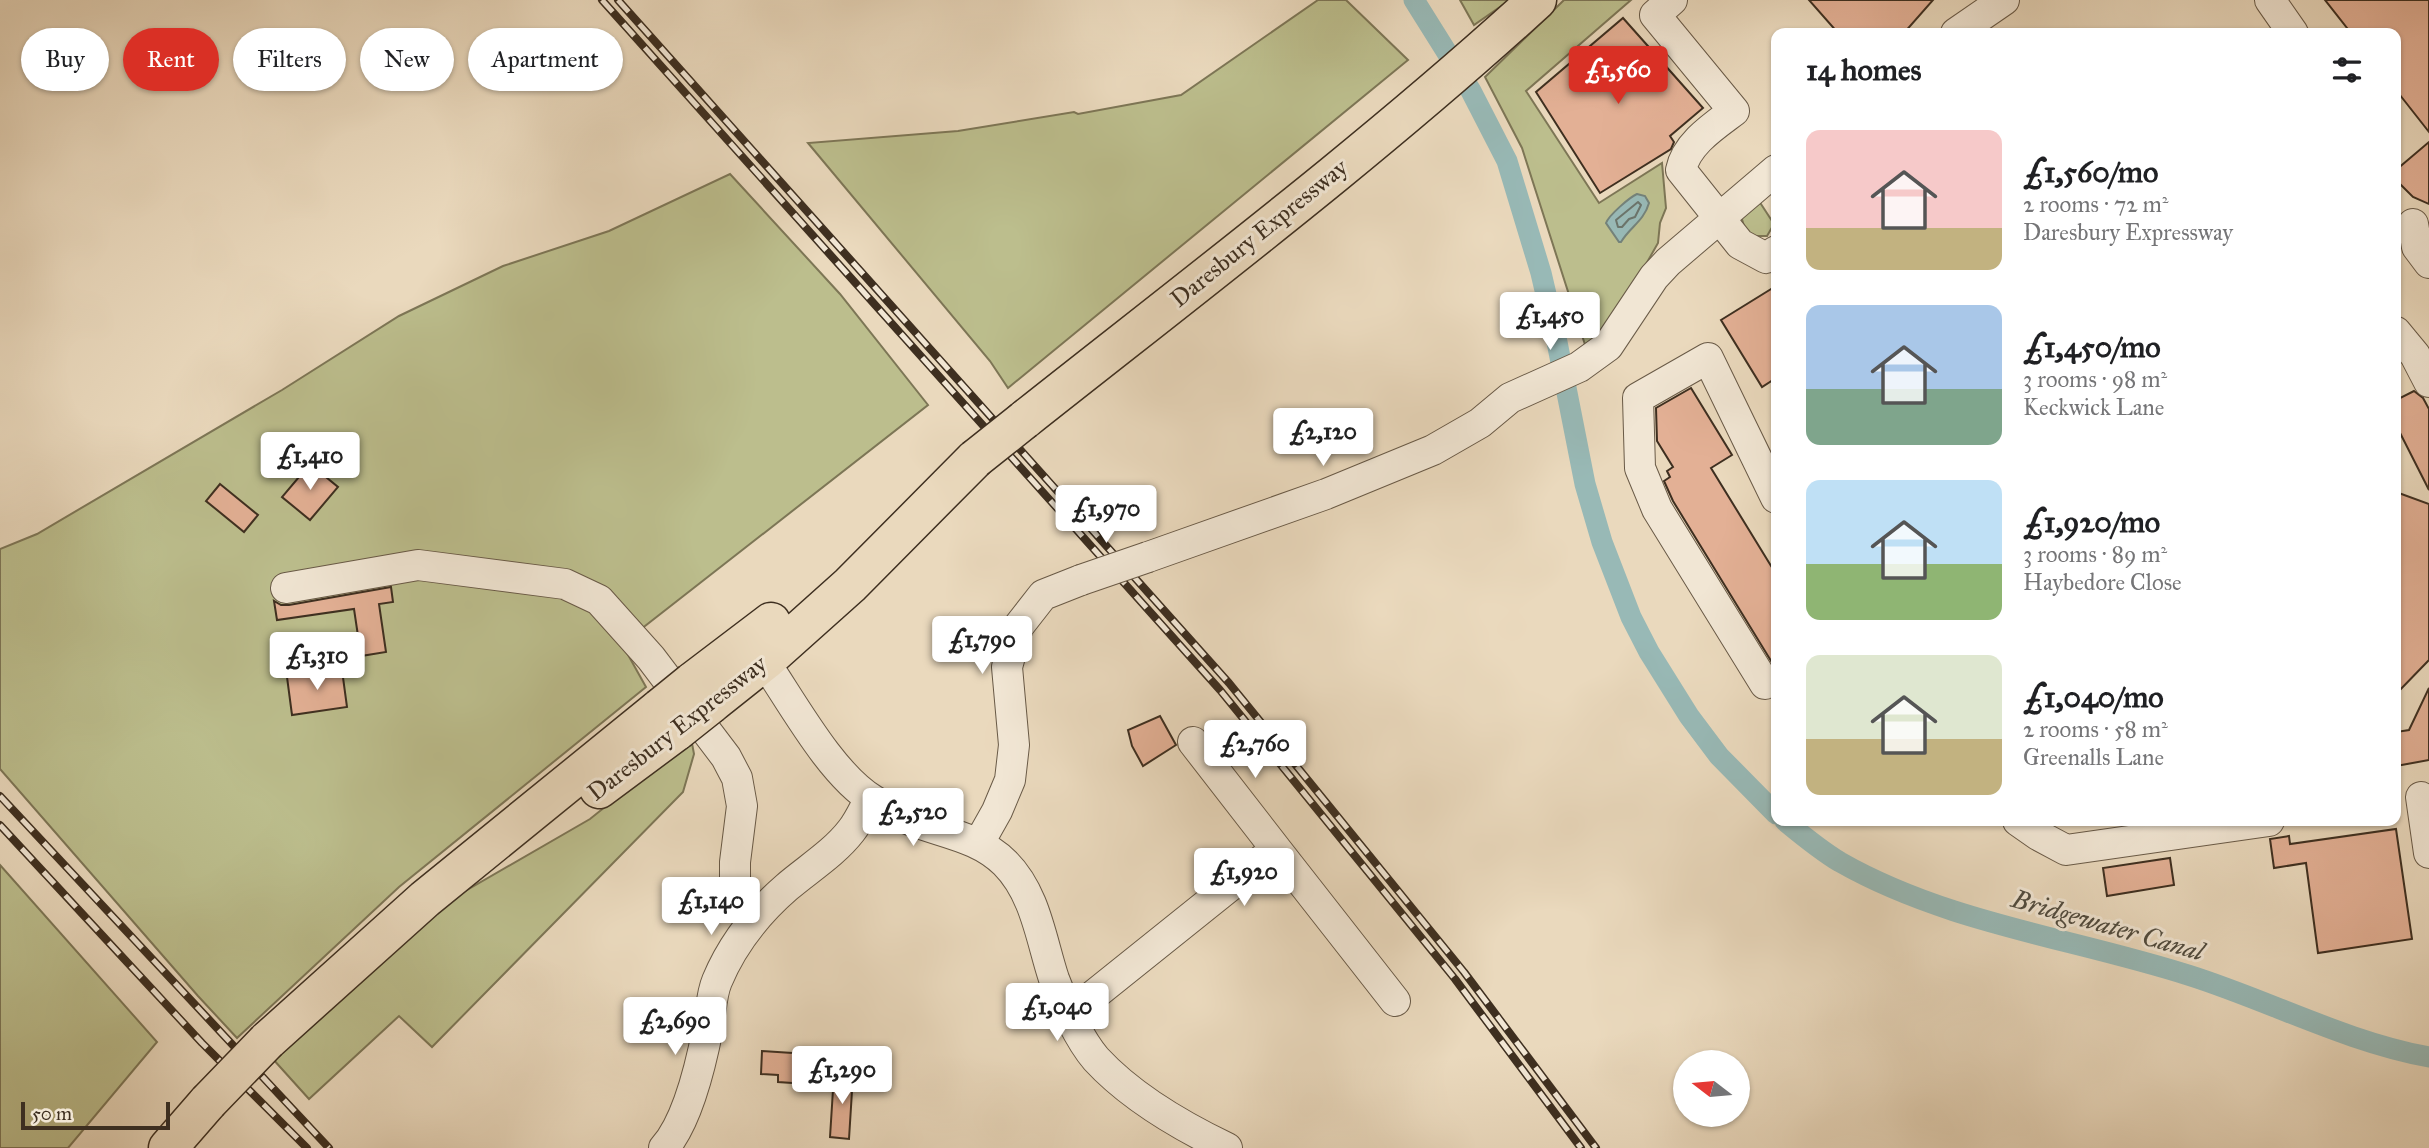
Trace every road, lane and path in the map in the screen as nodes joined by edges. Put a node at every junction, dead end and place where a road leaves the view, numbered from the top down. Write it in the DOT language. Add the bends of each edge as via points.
graph roads {
  1 [pos="1537,0"];
  2 [pos="1672,0"];
  3 [pos="2004,0"];
  4 [pos="2270,0"];
  5 [pos="1962,28"];
  6 [pos="2290,28"];
  7 [pos="1771,174"];
  8 [pos="1721,217"];
  9 [pos="2412,223"];
  10 [pos="1771,254"];
  11 [pos="2429,263"];
  12 [pos="2401,338"];
  13 [pos="2429,382"];
  14 [pos="1771,488"];
  15 [pos="286,588"];
  16 [pos="757,650"];
  17 [pos="1765,684"];
  18 [pos="1193,742"];
  19 [pos="2415,798"];
  20 [pos="870,799"];
  21 [pos="2025,826"];
  22 [pos="2234,826"];
  23 [pos="979,843"];
  24 [pos="1276,849"];
  25 [pos="2429,853"];
  26 [pos="755,919"];
  27 [pos="1395,1001"];
  28 [pos="1069,1015"];
  29 [pos="667,1146"];
  30 [pos="168,1148"];
  31 [pos="1227,1148"];
  1 -- 16 [label="main road, Daresbury Expressway, bridge" via="1238,251 975,459"];
  2 -- 8 [label="street" via="1656,15 1734,111 1708,130 1683,160 1681,170"];
  3 -- 5 [label="street"];
  4 -- 6 [label="street"];
  7 -- 8 [label="street"];
  8 -- 10 [label="street" via="1740,244 1766,258"];
  8 -- 23 [label="street, bridge" via="1654,277 1608,346 1579,367 1510,398 1479,424 1433,450 1326,494 1043,595 1018,627 1007,667 1013,745 1010,780"];
  9 -- 11 [label="street" via="2417,247"];
  12 -- 13 [label="street"];
  14 -- 17 [label="street" via="1708,358 1638,398 1640,468 1657,509"];
  15 -- 26 [label="street" via="418,565 565,584 599,600 651,658 737,778 741,806 735,889"];
  16 -- 20 [label="street" via="835,765"];
  16 -- 30 [label="main road, Daresbury Expressway, bridge" via="425,899 267,1041"];
  18 -- 24 [label="street"];
  19 -- 25 [label="street"];
  20 -- 23 [label="street" via="908,819"];
  20 -- 26 [label="street" via="851,831"];
  21 -- 22 [label="street" via="2066,850"];
  23 -- 28 [label="street" via="1006,863 1025,889"];
  24 -- 27 [label="street"];
  24 -- 28 [label="street"];
  26 -- 29 [label="street" via="716,983 703,1054 685,1110"];
  28 -- 31 [label="street" via="1095,1057 1133,1094"];
}
